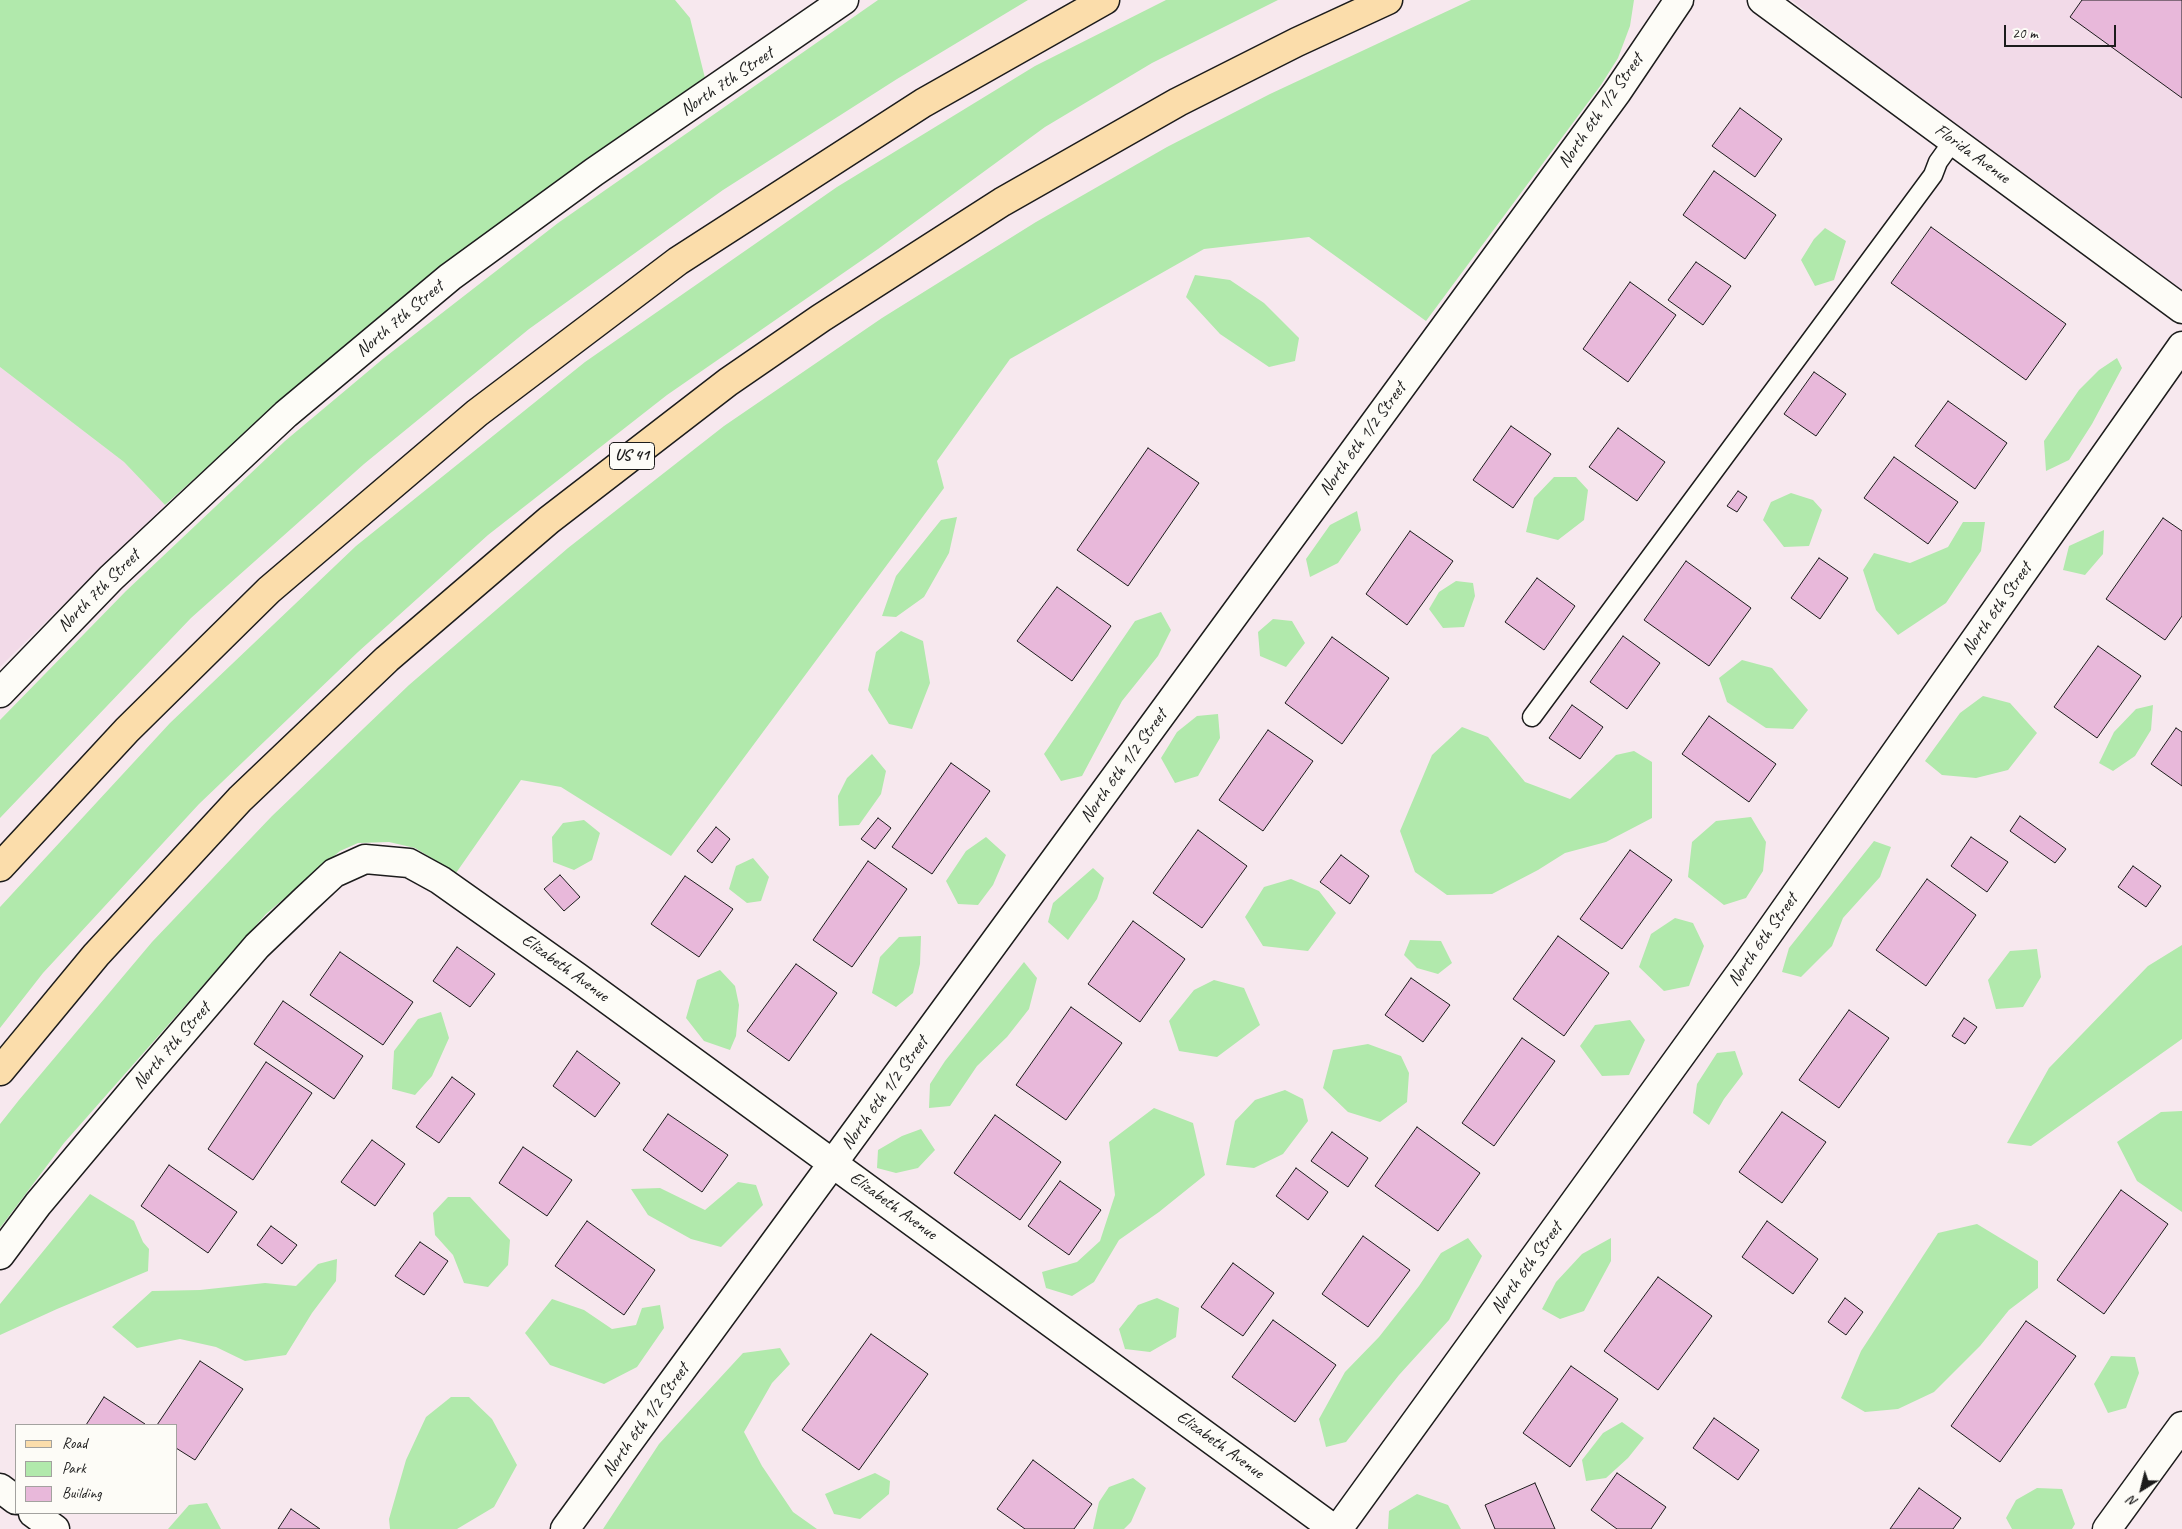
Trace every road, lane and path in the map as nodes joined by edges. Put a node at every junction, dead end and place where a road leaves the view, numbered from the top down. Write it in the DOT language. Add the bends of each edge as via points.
graph roads {
  1 [pos="844,0"];
  2 [pos="1105,0"];
  3 [pos="1388,0"];
  4 [pos="1679,0"];
  5 [pos="1762,0"];
  6 [pos="1953,141"];
  7 [pos="2182,309"];
  8 [pos="2182,346"];
  9 [pos="0,693"];
  10 [pos="1532,717"];
  11 [pos="365,859"];
  12 [pos="0,867"];
  13 [pos="0,1071"];
  14 [pos="834,1163"];
  15 [pos="0,1255"];
  16 [pos="2182,1426"];
  17 [pos="0,1488"];
  18 [pos="15,1499"];
  19 [pos="34,1514"];
  20 [pos="55,1529"];
  21 [pos="565,1529"];
  22 [pos="1334,1529"];
  23 [pos="1338,1529"];
  24 [pos="2107,1529"];
  1 -- 9 [label="street, North 7th Street" via="594,172 450,278 279,421 111,578"];
  2 -- 12 [label="main road" via="923,103 678,261 477,413 269,590 127,730"];
  3 -- 13 [label="main road, US 41" via="1178,102 1002,202 728,382 549,520 387,659 240,799 96,955"];
  4 -- 14 [label="street, North 6th 1/2 Street" via="1616,92"];
  5 -- 6 [label="street, Florida Avenue"];
  6 -- 7 [label="street, Florida Avenue"];
  6 -- 10 [label="lane" via="1922,190"];
  8 -- 23 [label="street, North 6th Street" via="1744,968"];
  11 -- 14 [label="street, Elizabeth Avenue" via="410,863 440,880"];
  11 -- 15 [label="street, North 7th Street" via="334,873 257,946 50,1190"];
  14 -- 21 [label="street, North 6th 1/2 Street"];
  14 -- 22 [label="street, Elizabeth Avenue"];
  16 -- 24 [label="street"];
  17 -- 18 [label="street"];
  19 -- 20 [label="street"];
}
